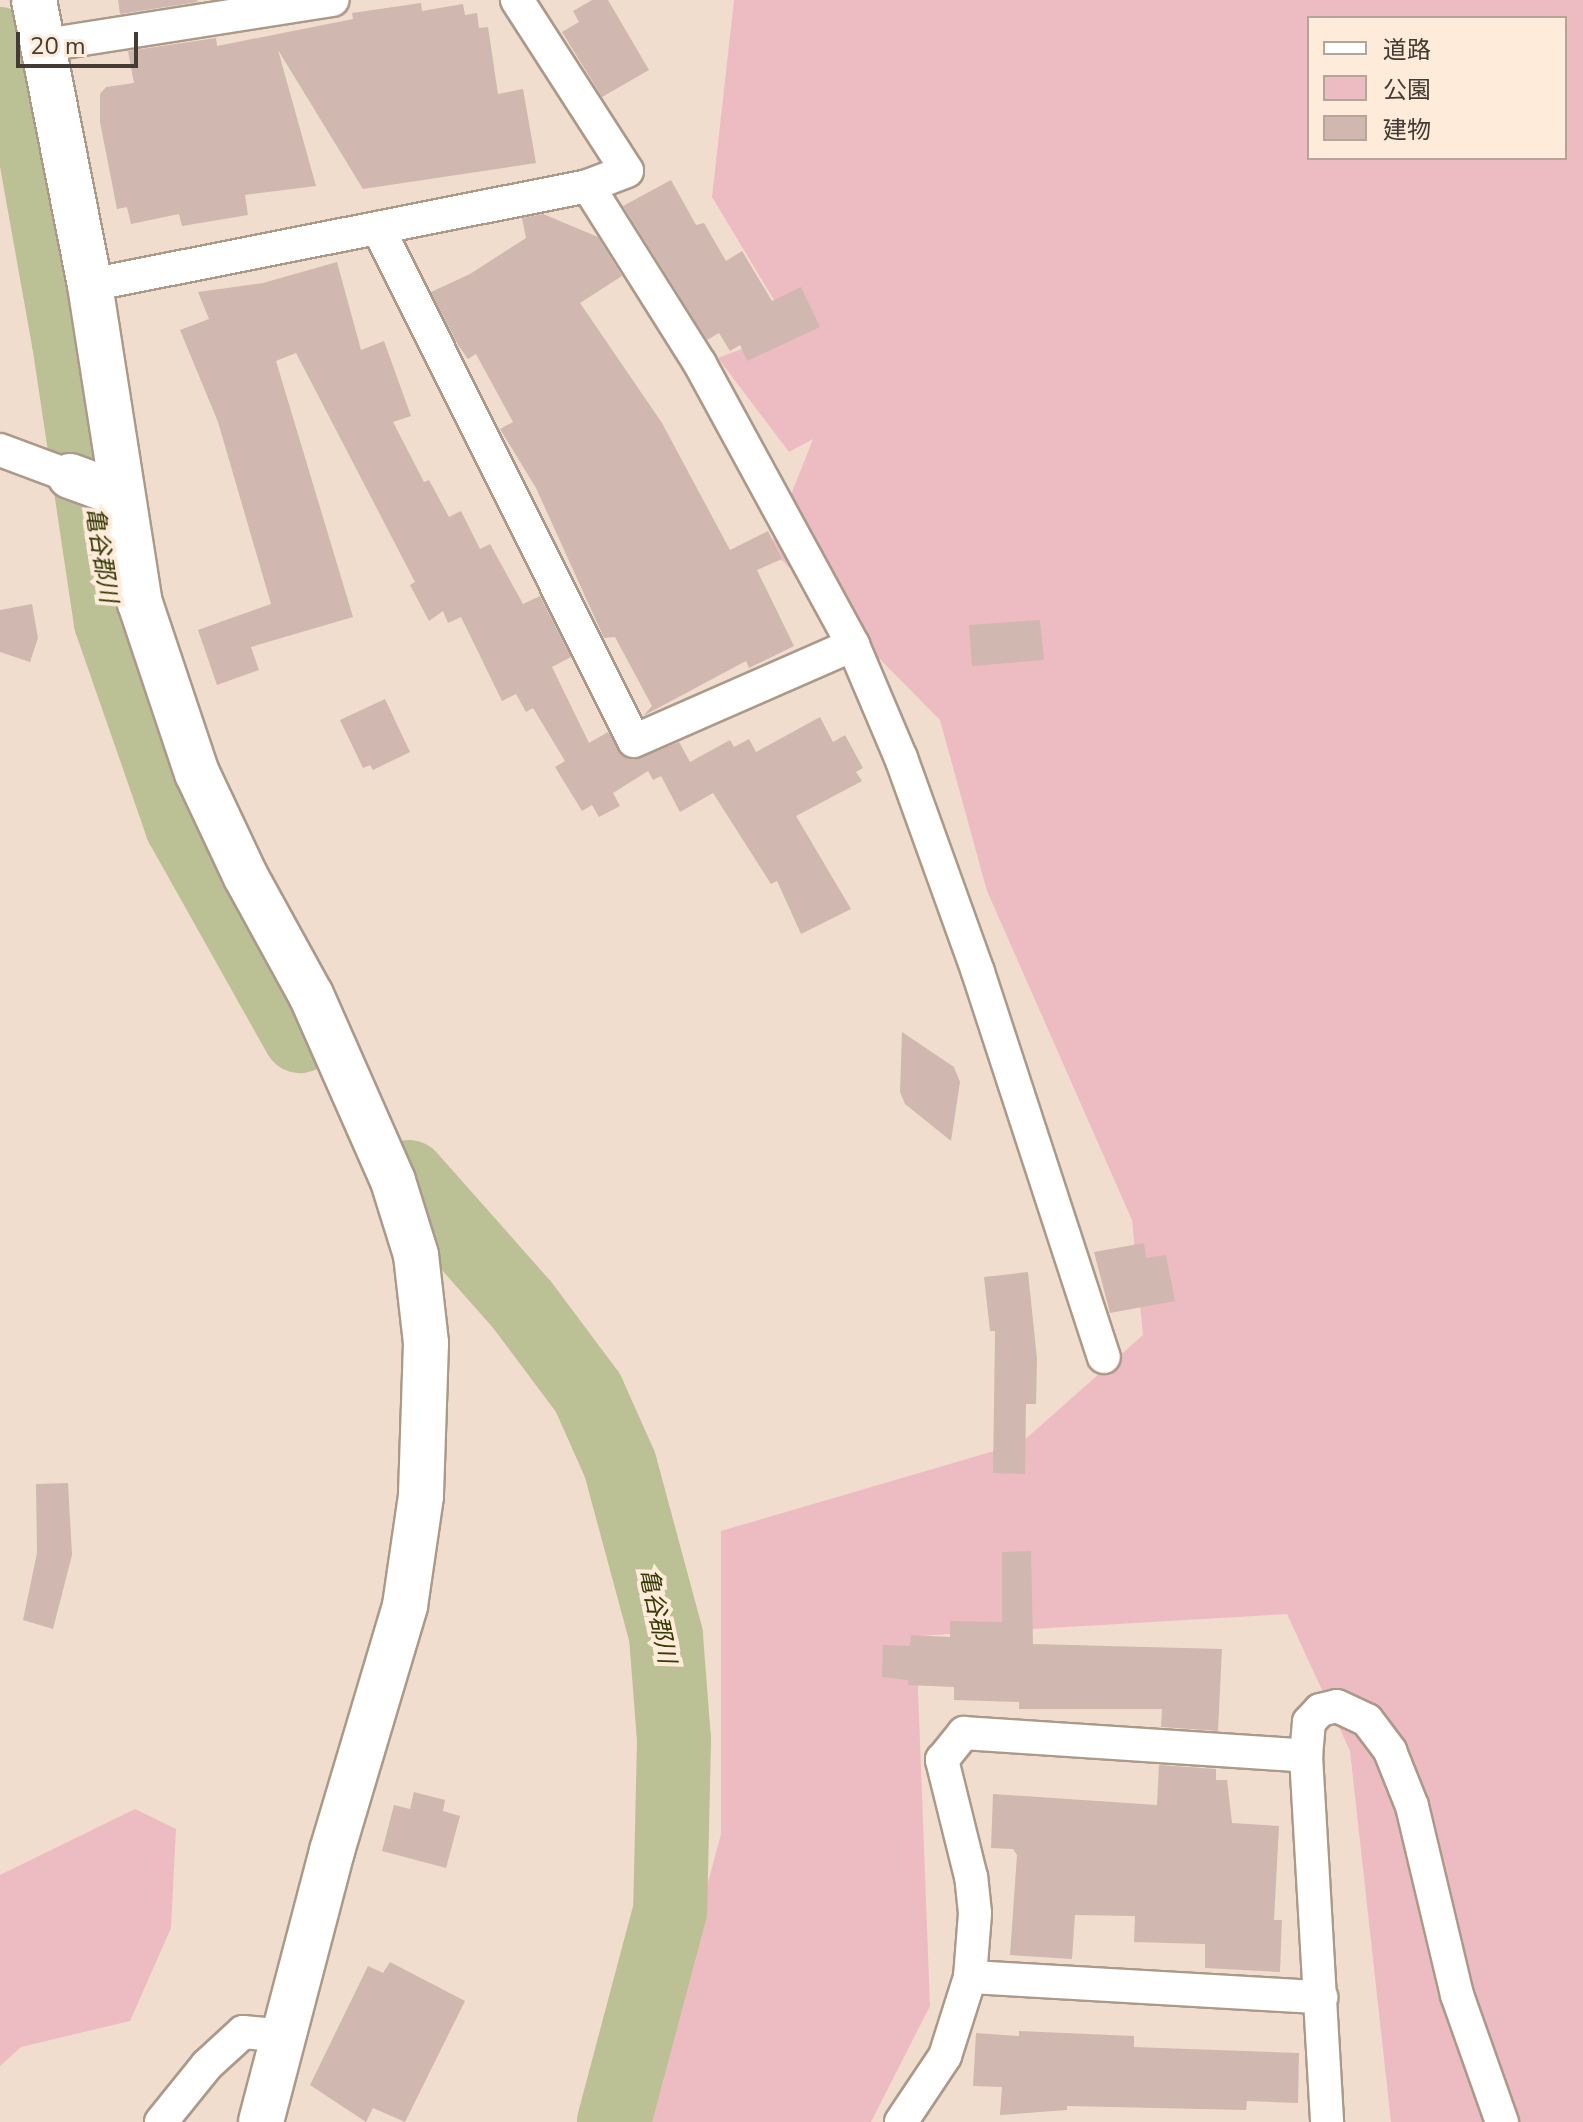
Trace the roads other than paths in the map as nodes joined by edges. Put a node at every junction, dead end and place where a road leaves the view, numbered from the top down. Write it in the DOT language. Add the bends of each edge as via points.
graph roads {
  1 [pos="34,0"];
  2 [pos="333,0"];
  3 [pos="517,0"];
  4 [pos="45,45"];
  5 [pos="588,186"];
  6 [pos="378,228"];
  7 [pos="90,285"];
  8 [pos="0,450"];
  9 [pos="70,476"];
  10 [pos="119,494"];
  11 [pos="853,645"];
  12 [pos="1104,1357"];
  13 [pos="1306,1756"];
  14 [pos="970,1977"];
  15 [pos="1321,1997"];
  16 [pos="286,2036"];
  17 [pos="161,2122"];
  18 [pos="261,2122"];
  19 [pos="901,2122"];
  20 [pos="1327,2122"];
  21 [pos="1502,2122"];
  1 -- 4 [label="street"];
  2 -- 4 [label="street"];
  3 -- 5 [label="street" via="627,171"];
  4 -- 7 [label="street"];
  5 -- 6 [label="street"];
  5 -- 11 [label="street" via="700,364"];
  6 -- 7 [label="street"];
  6 -- 11 [label="street" via="634,741"];
  7 -- 10 [label="street"];
  8 -- 9 [label="street"];
  9 -- 10 [label="street"];
  10 -- 16 [label="street" via="140,603 197,773 311,995 393,1181 416,1255 426,1343 421,1496 405,1606 332,1851"];
  11 -- 12 [label="street" via="901,758 973,957"];
  13 -- 14 [label="street" via="964,1733 942,1760 971,1877 975,1913"];
  13 -- 15 [label="street"];
  13 -- 21 [label="street" via="1309,1722 1320,1710 1337,1706 1367,1720 1390,1751 1412,1806 1457,1995"];
  14 -- 15 [label="street"];
  14 -- 19 [label="street" via="945,2056"];
  15 -- 20 [label="street"];
  16 -- 17 [label="street" via="243,2032 207,2065"];
  16 -- 18 [label="street"];
}
